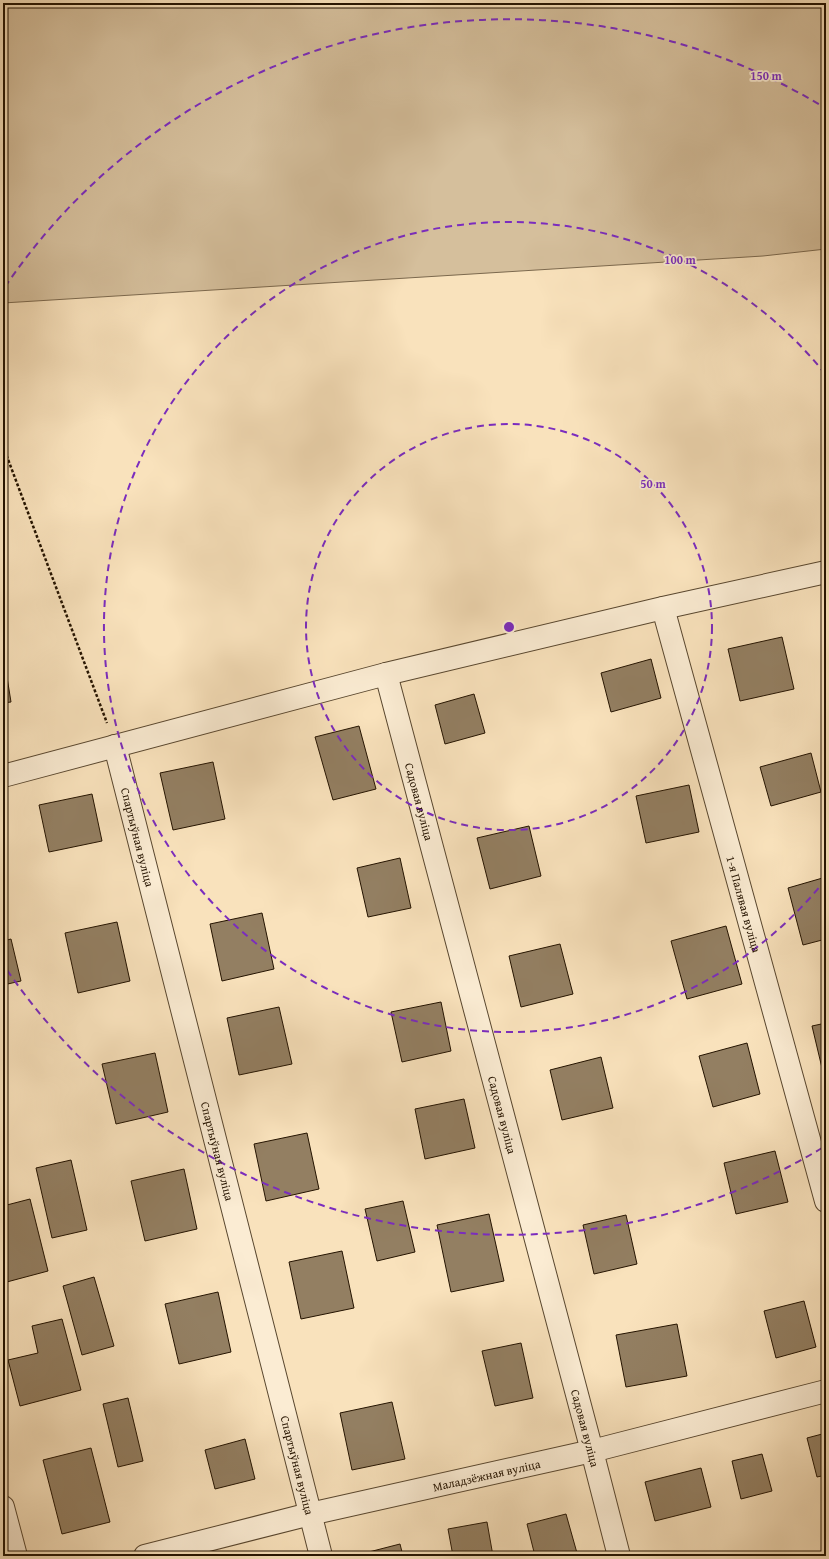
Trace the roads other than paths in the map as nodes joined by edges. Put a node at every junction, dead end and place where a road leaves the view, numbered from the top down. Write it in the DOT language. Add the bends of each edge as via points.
graph roads {
  1 [pos="826,572"];
  2 [pos="663,608"];
  3 [pos="386,674"];
  4 [pos="115,746"];
  5 [pos="3,776"];
  6 [pos="826,1201"];
  7 [pos="826,1391"];
  8 [pos="592,1450"];
  9 [pos="3,1507"];
  10 [pos="310,1514"];
  11 [pos="16,1556"];
  12 [pos="145,1556"];
  13 [pos="321,1556"];
  14 [pos="619,1556"];
  1 -- 2 [label="street"];
  2 -- 3 [label="street"];
  2 -- 6 [label="street, 1-я Палявая вуліца"];
  3 -- 4 [label="street"];
  3 -- 8 [label="street, Садовая вуліца"];
  4 -- 5 [label="street"];
  4 -- 10 [label="street, Спартыўная вуліца"];
  7 -- 8 [label="street, Маладзёжная вуліца"];
  8 -- 10 [label="street, Маладзёжная вуліца"];
  8 -- 14 [label="street, Садовая вуліца"];
  9 -- 11 [label="street"];
  10 -- 12 [label="street, Маладзёжная вуліца"];
  10 -- 13 [label="street, Спартыўная вуліца"];
}
